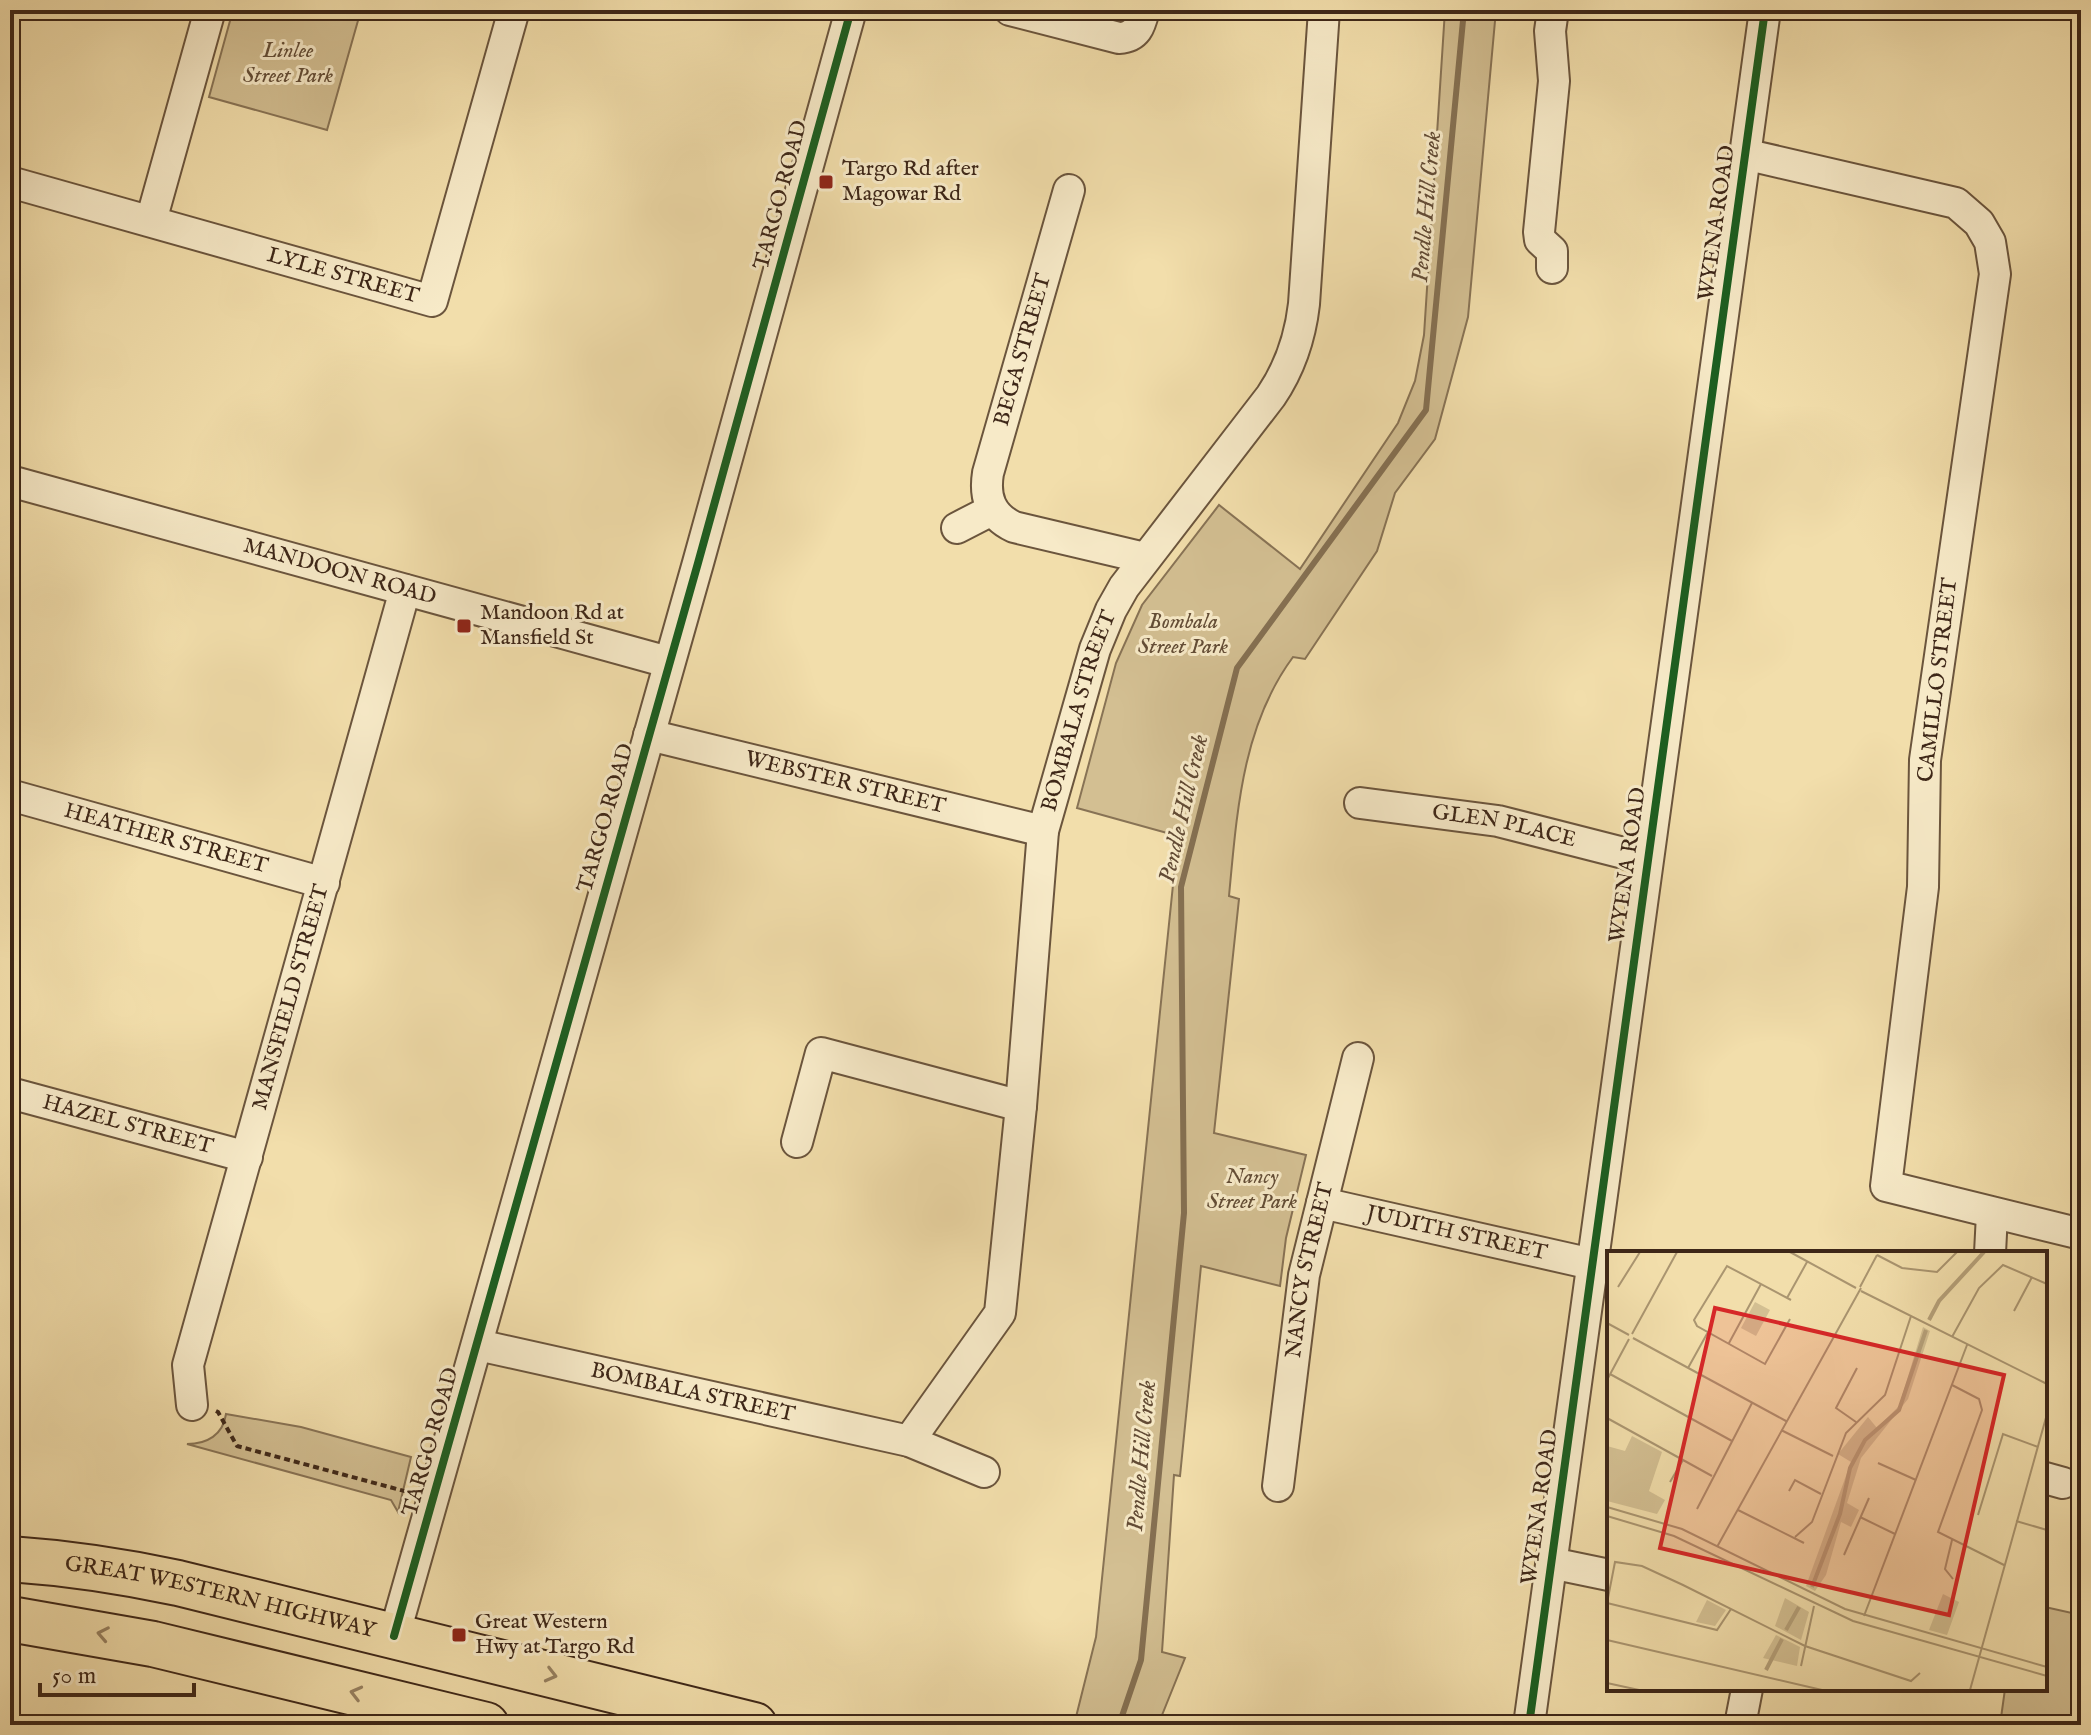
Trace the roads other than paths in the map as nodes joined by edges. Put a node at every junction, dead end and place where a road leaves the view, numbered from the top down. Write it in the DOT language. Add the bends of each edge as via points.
graph roads {
  1 [pos="210,10"];
  2 [pos="514,10"];
  3 [pos="851,10"];
  4 [pos="1010,10"];
  5 [pos="1144,10"];
  6 [pos="1324,10"];
  7 [pos="1553,10"];
  8 [pos="1765,10"];
  9 [pos="1744,154"];
  10 [pos="10,182"];
  11 [pos="1069,190"];
  12 [pos="151,221"];
  13 [pos="1552,268"];
  14 [pos="10,481"];
  15 [pos="992,510"];
  16 [pos="957,528"];
  17 [pos="1145,558"];
  18 [pos="405,590"];
  19 [pos="668,662"];
  20 [pos="649,735"];
  21 [pos="10,795"];
  22 [pos="1360,803"];
  23 [pos="1043,831"];
  24 [pos="1647,859"];
  25 [pos="324,883"];
  26 [pos="1358,1058"];
  27 [pos="13,1103"];
  28 [pos="1021,1106"];
  29 [pos="797,1142"];
  30 [pos="247,1157"];
  31 [pos="1322,1203"];
  32 [pos="1992,1214"];
  33 [pos="2081,1234"];
  34 [pos="1990,1251"];
  35 [pos="1592,1264"];
  36 [pos="478,1345"];
  37 [pos="192,1405"];
  38 [pos="909,1441"];
  39 [pos="984,1472"];
  40 [pos="1278,1486"];
  41 [pos="10,1559"];
  42 [pos="1551,1563"];
  43 [pos="1607,1575"];
  44 [pos="10,1619"];
  45 [pos="394,1636"];
  46 [pos="1747,1691"];
  47 [pos="486,1725"];
  48 [pos="754,1725"];
  49 [pos="1529,1725"];
  50 [pos="1740,1725"];
  1 -- 12 [label="street"];
  2 -- 12 [label="street, LYLE STREET" via="432,301"];
  3 -- 19 [label="street, TARGO ROAD"];
  4 -- 5 [label="street" via="1119,38 1138,29"];
  6 -- 17 [label="street, BOMBALA STREET" via="1297,343 1271,396"];
  7 -- 13 [label="street" via="1554,81 1539,232 1552,251"];
  8 -- 9 [label="street, WYENA ROAD"];
  9 -- 24 [label="street, WYENA ROAD"];
  9 -- 32 [label="street, CAMILLO STREET" via="1956,203 1979,223 1990,242 1995,274 1925,760 1923,887 1886,1186"];
  10 -- 12 [label="street, LYLE STREET"];
  11 -- 15 [label="street, BEGA STREET" via="988,473"];
  14 -- 18 [label="street, MANDOON ROAD"];
  15 -- 16 [label="street"];
  15 -- 17 [label="street" via="1014,527"];
  17 -- 23 [label="street, BOMBALA STREET" via="1111,610 1095,649"];
  18 -- 19 [label="street, MANDOON ROAD"];
  18 -- 25 [label="street, MANSFIELD STREET"];
  19 -- 20 [label="street, TARGO ROAD"];
  20 -- 23 [label="street, WEBSTER STREET"];
  20 -- 36 [label="street, TARGO ROAD"];
  21 -- 25 [label="street, HEATHER STREET"];
  22 -- 24 [label="street, GLEN PLACE" via="1498,821"];
  23 -- 28 [label="street, BOMBALA STREET"];
  24 -- 35 [label="street, WYENA ROAD"];
  25 -- 30 [label="street, MANSFIELD STREET"];
  26 -- 31 [label="street, NANCY STREET"];
  27 -- 30 [label="street, HAZEL STREET"];
  28 -- 29 [label="street" via="821,1053"];
  28 -- 38 [label="street, BOMBALA STREET" via="1000,1313"];
  30 -- 37 [label="street, MANSFIELD STREET" via="188,1365"];
  31 -- 35 [label="street, JUDITH STREET"];
  31 -- 40 [label="street, NANCY STREET" via="1304,1275"];
  32 -- 33 [label="street, CAMILLO STREET"];
  32 -- 34 [label="street"];
  35 -- 42 [label="street, WYENA ROAD"];
  36 -- 38 [label="street, BOMBALA STREET"];
  36 -- 45 [label="street, TARGO ROAD"];
  38 -- 39 [label="street, BOMBALA STREET"];
  41 -- 45 [label="highway, GREAT WESTERN HIGHWAY" via="123,1571"];
  42 -- 43 [label="street"];
  42 -- 49 [label="street, WYENA ROAD"];
  47 -- 44 [label="highway, one-way" via="153,1644"];
  45 -- 48 [label="highway, GREAT WESTERN HIGHWAY, one-way"];
  46 -- 50 [label="street"];
}
